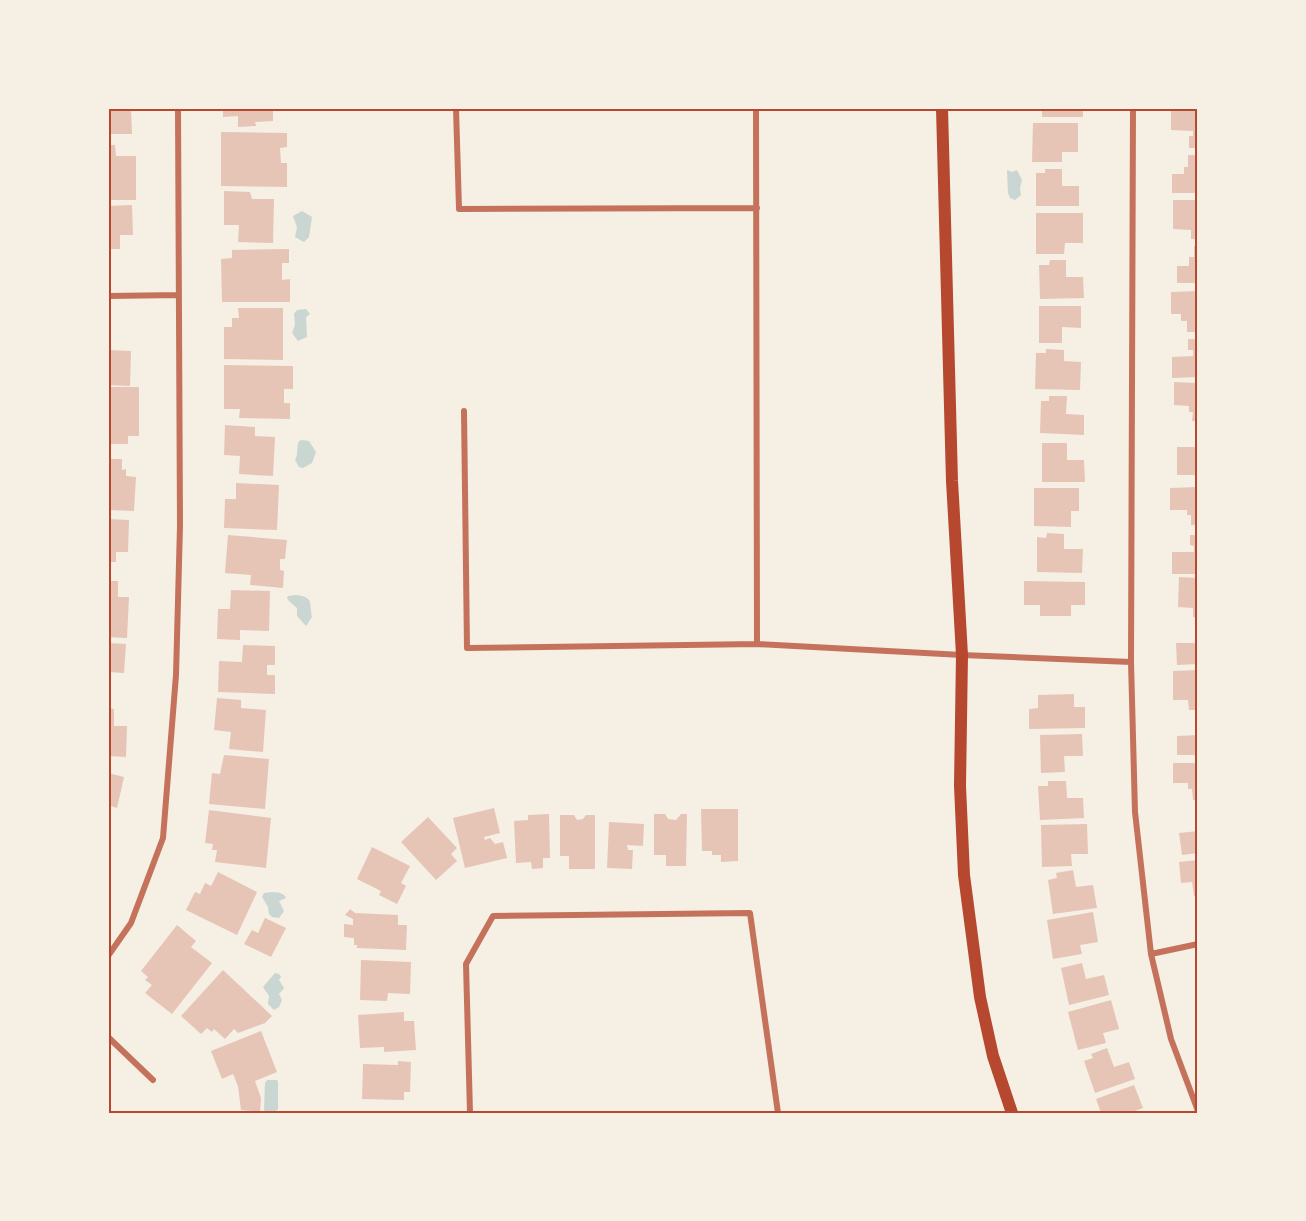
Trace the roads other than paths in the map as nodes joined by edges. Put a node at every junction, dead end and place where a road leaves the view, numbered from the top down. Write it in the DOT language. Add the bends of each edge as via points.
graph roads {
  1 [pos="178,108"];
  2 [pos="456,108"];
  3 [pos="756,108"];
  4 [pos="942,108"];
  5 [pos="1133,108"];
  6 [pos="757,208"];
  7 [pos="179,295"];
  8 [pos="108,296"];
  9 [pos="464,411"];
  10 [pos="757,644"];
  11 [pos="963,656"];
  12 [pos="1131,662"];
  13 [pos="1198,944"];
  14 [pos="1151,954"];
  15 [pos="108,956"];
  16 [pos="108,1037"];
  17 [pos="153,1080"];
  18 [pos="1198,1111"];
  19 [pos="471,1113"];
  20 [pos="778,1113"];
  21 [pos="1012,1113"];
  1 -- 7 [label="street"];
  2 -- 6 [label="street" via="459,209"];
  3 -- 6 [label="street"];
  4 -- 11 [label="main road" via="952,481"];
  5 -- 12 [label="street"];
  6 -- 10 [label="street"];
  7 -- 8 [label="street"];
  7 -- 15 [label="street" via="176,675 163,838 131,923"];
  9 -- 10 [label="street" via="466,648"];
  10 -- 11 [label="street"];
  11 -- 12 [label="street"];
  11 -- 21 [label="main road" via="960,786 965,886 980,997 993,1056"];
  12 -- 14 [label="street" via="1135,812"];
  13 -- 14 [label="street"];
  14 -- 18 [label="street" via="1171,1039"];
  16 -- 17 [label="street"];
  19 -- 20 [label="street" via="466,964 493,916 750,913"];
}
